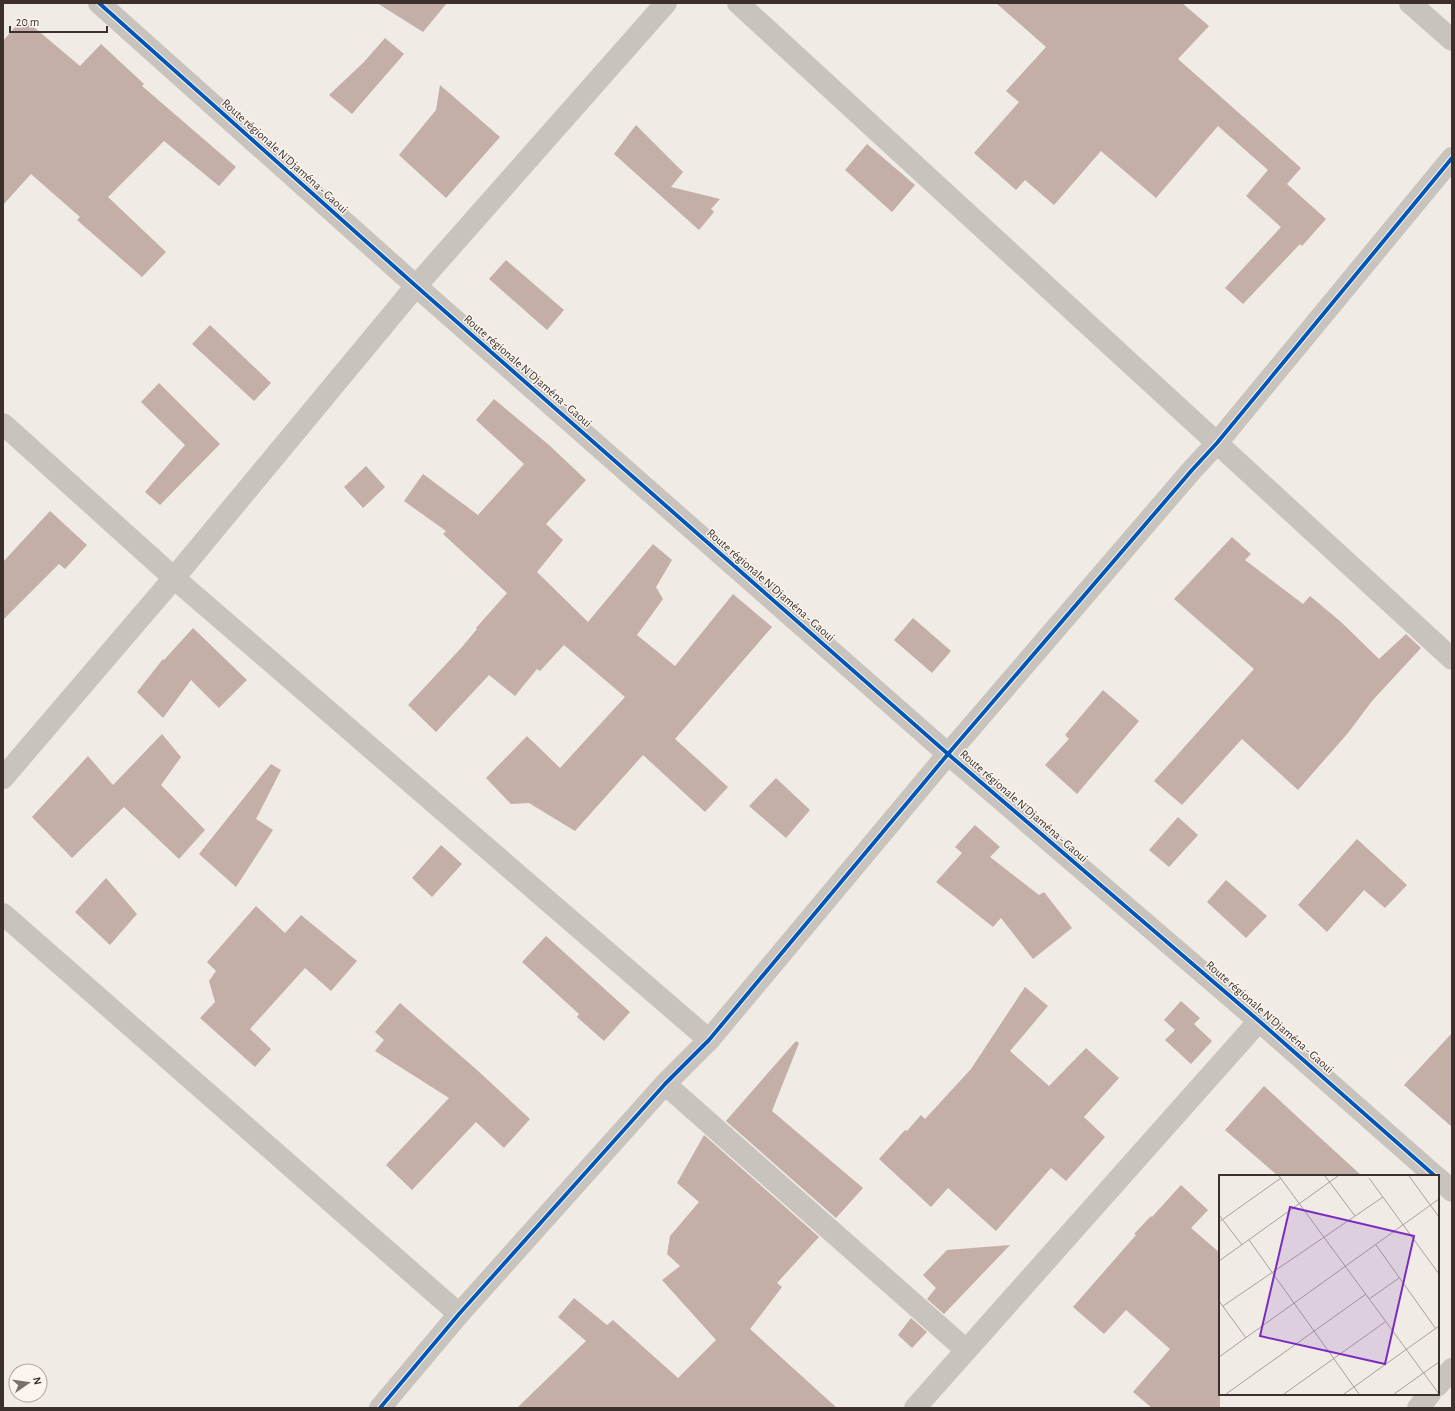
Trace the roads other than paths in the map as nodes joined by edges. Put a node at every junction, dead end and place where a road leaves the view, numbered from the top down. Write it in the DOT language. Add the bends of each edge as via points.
graph roads {
  1 [pos="99,3"];
  2 [pos="666,3"];
  3 [pos="738,3"];
  4 [pos="1410,3"];
  5 [pos="1452,40"];
  6 [pos="1452,158"];
  7 [pos="416,286"];
  8 [pos="3,424"];
  9 [pos="1217,443"];
  10 [pos="174,578"];
  11 [pos="1452,659"];
  12 [pos="948,754"];
  13 [pos="3,778"];
  14 [pos="3,914"];
  15 [pos="1260,1021"];
  16 [pos="709,1040"];
  17 [pos="665,1084"];
  18 [pos="1435,1175"];
  19 [pos="1439,1179"];
  20 [pos="1452,1191"];
  21 [pos="459,1314"];
  22 [pos="966,1350"];
  23 [pos="1452,1369"];
  24 [pos="1439,1384"];
  25 [pos="1429,1395"];
  26 [pos="380,1408"];
  27 [pos="915,1408"];
  28 [pos="1418,1408"];
  1 -- 7 [label="street, Route régionale N'Djaména - Gaoui"];
  2 -- 7 [label="street"];
  3 -- 9 [label="street"];
  4 -- 5 [label="street"];
  6 -- 9 [label="street"];
  7 -- 10 [label="street"];
  7 -- 12 [label="street, Route régionale N'Djaména - Gaoui"];
  8 -- 10 [label="street"];
  9 -- 11 [label="street"];
  9 -- 12 [label="street"];
  10 -- 13 [label="street"];
  10 -- 16 [label="street"];
  12 -- 15 [label="street, Route régionale N'Djaména - Gaoui"];
  12 -- 16 [label="street"];
  14 -- 21 [label="street"];
  15 -- 18 [label="street, Route régionale N'Djaména - Gaoui"];
  15 -- 22 [label="street"];
  16 -- 17 [label="street"];
  17 -- 21 [label="street"];
  17 -- 22 [label="street"];
  19 -- 20 [label="street"];
  21 -- 26 [label="street"];
  22 -- 27 [label="street"];
  23 -- 24 [label="street"];
  25 -- 28 [label="street"];
}
